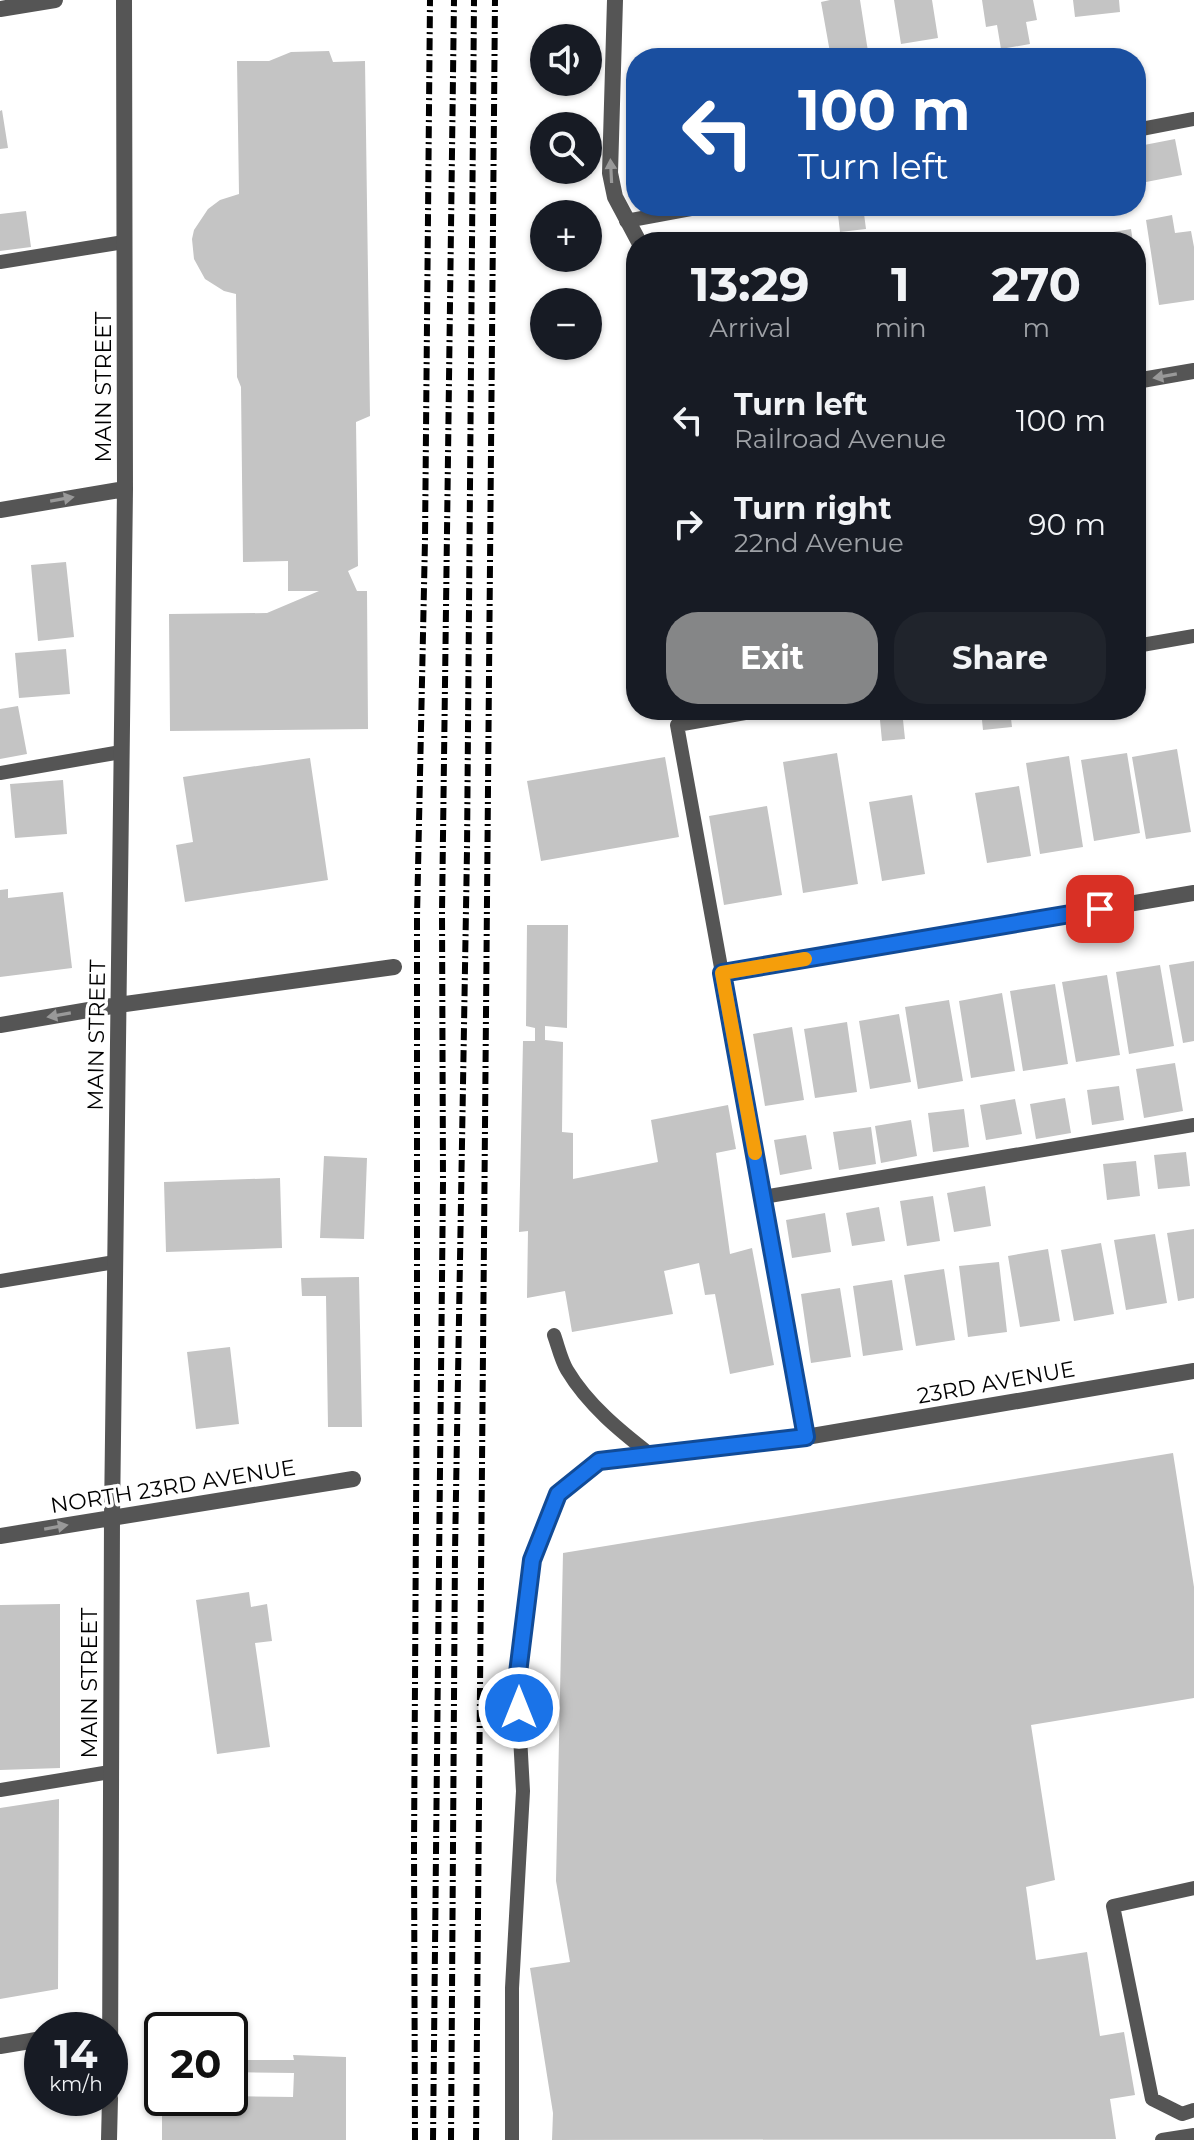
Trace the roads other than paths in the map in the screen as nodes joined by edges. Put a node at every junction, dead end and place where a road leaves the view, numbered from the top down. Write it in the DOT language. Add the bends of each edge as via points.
graph roads {
  1 [pos="55,0"];
  2 [pos="124,0"];
  3 [pos="615,0"];
  4 [pos="0,9"];
  5 [pos="1194,119"];
  6 [pos="1146,128"];
  7 [pos="653,216"];
  8 [pos="626,221"];
  9 [pos="633,232"];
  10 [pos="124,242"];
  11 [pos="0,262"];
  12 [pos="1194,371"];
  13 [pos="1146,379"];
  14 [pos="125,489"];
  15 [pos="0,510"];
  16 [pos="1194,636"];
  17 [pos="1146,644"];
  18 [pos="705,720"];
  19 [pos="121,752"];
  20 [pos="0,773"];
  21 [pos="1194,893"];
  22 [pos="394,967"];
  23 [pos="722,973"];
  24 [pos="118,1005"];
  25 [pos="0,1025"];
  26 [pos="1194,1125"];
  27 [pos="763,1197"];
  28 [pos="115,1262"];
  29 [pos="0,1281"];
  30 [pos="554,1335"];
  31 [pos="1194,1371"];
  32 [pos="806,1437"];
  33 [pos="651,1455"];
  34 [pos="353,1479"];
  35 [pos="112,1517"];
  36 [pos="0,1536"];
  37 [pos="110,1772"];
  38 [pos="0,1790"];
  39 [pos="1194,1888"];
  40 [pos="103,2012"];
  41 [pos="24,2042"];
  42 [pos="0,2046"];
  43 [pos="1194,2110"];
  44 [pos="110,2116"];
  45 [pos="1194,2135"];
  46 [pos="109,2140"];
  47 [pos="512,2140"];
  48 [pos="1162,2140"];
  1 -- 4 [label="street"];
  2 -- 10 [label="street, MAIN STREET"];
  8 -- 3 [label="street, one-way" via="610,173"];
  5 -- 6 [label="lane"];
  7 -- 8 [label="lane"];
  8 -- 9 [label="street"];
  10 -- 11 [label="lane"];
  10 -- 14 [label="street, MAIN STREET"];
  12 -- 13 [label="street, one-way"];
  15 -- 14 [label="street, one-way"];
  14 -- 19 [label="street, MAIN STREET"];
  16 -- 17 [label="lane"];
  18 -- 23 [label="lane" via="677,725"];
  19 -- 20 [label="lane"];
  19 -- 24 [label="street, MAIN STREET"];
  21 -- 23 [label="street"];
  22 -- 24 [label="street"];
  23 -- 27 [label="street"];
  24 -- 25 [label="street, one-way"];
  24 -- 28 [label="street, MAIN STREET"];
  26 -- 27 [label="lane"];
  27 -- 32 [label="street"];
  28 -- 29 [label="lane"];
  28 -- 35 [label="street, MAIN STREET"];
  30 -- 33 [label="lane" via="567,1369 589,1399"];
  31 -- 32 [label="street, 23RD AVENUE"];
  32 -- 33 [label="lane"];
  33 -- 47 [label="lane" via="599,1461 558,1494 532,1560 517,1681 523,1791 512,1988"];
  34 -- 35 [label="street, NORTH 23RD AVENUE"];
  36 -- 35 [label="street, NORTH 23RD AVENUE, one-way"];
  35 -- 37 [label="street, MAIN STREET"];
  37 -- 38 [label="lane"];
  37 -- 40 [label="street, MAIN STREET"];
  39 -- 43 [label="lane" via="1113,1906 1152,2099 1182,2114"];
  41 -- 42 [label="street"];
  44 -- 46 [label="street"];
  45 -- 48 [label="lane"];
}
